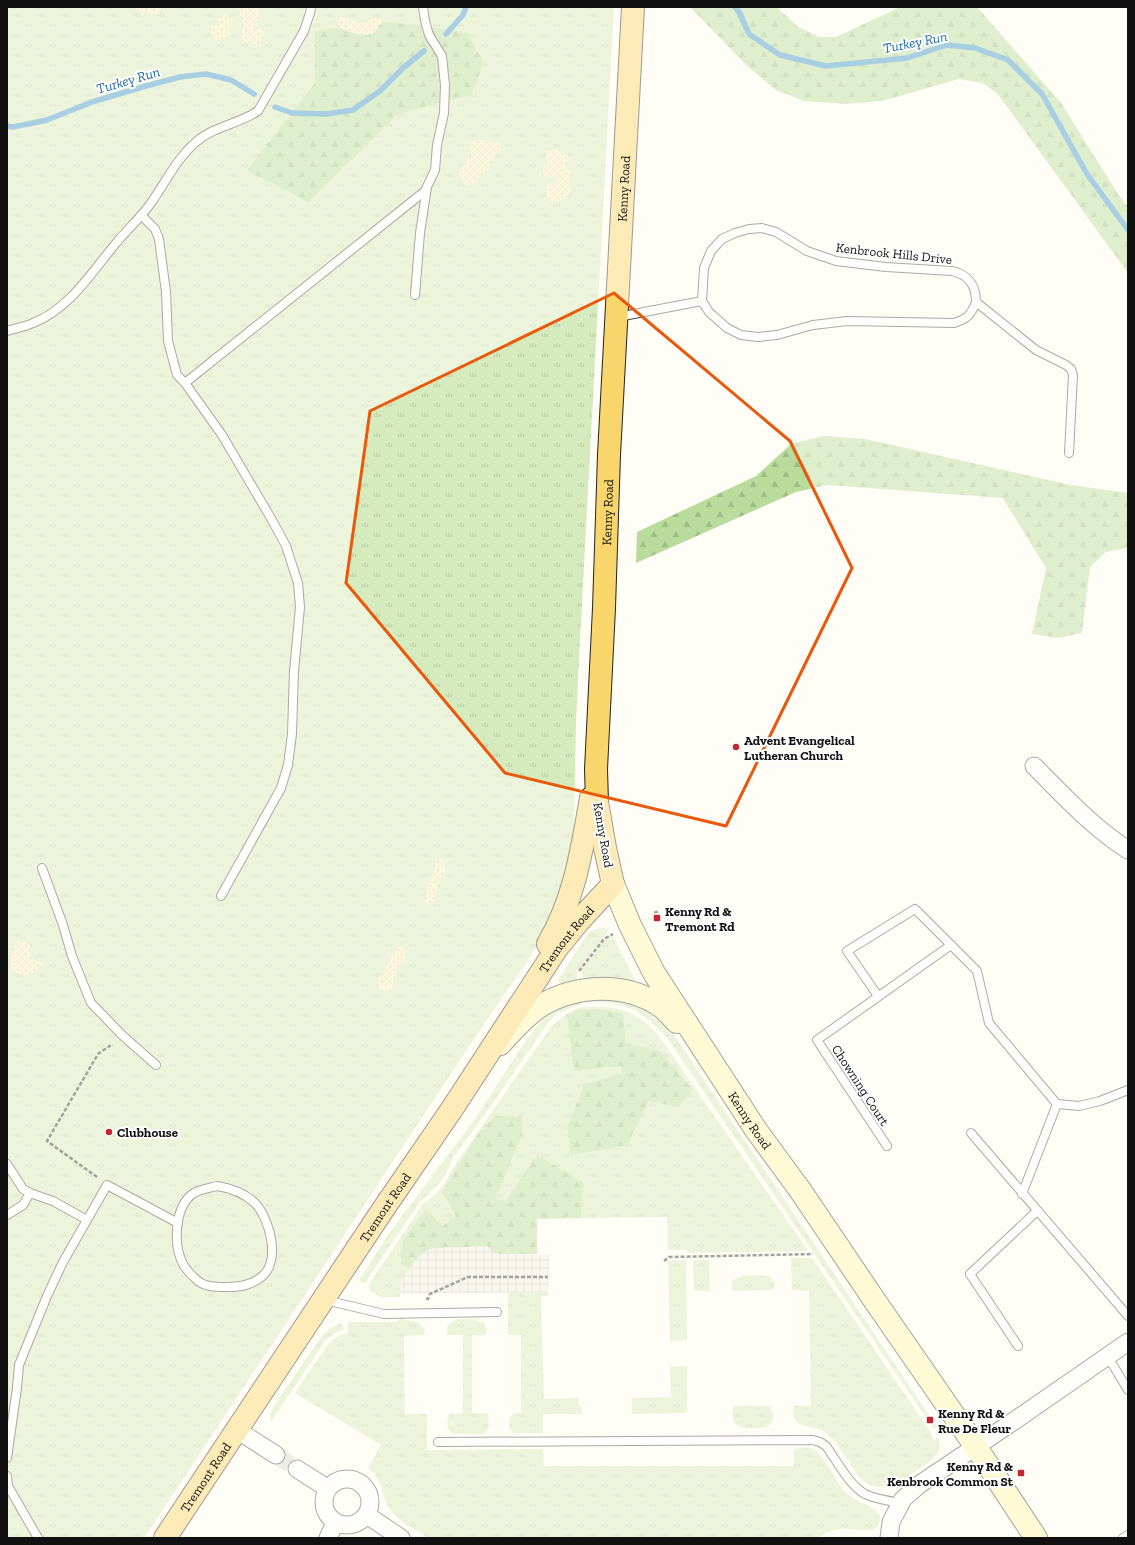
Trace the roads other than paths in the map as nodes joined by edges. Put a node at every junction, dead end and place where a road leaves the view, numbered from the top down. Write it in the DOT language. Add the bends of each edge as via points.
graph roads {
  1 [pos="311,7"];
  2 [pos="422,7"];
  3 [pos="633,7"];
  4 [pos="427,186"];
  5 [pos="141,215"];
  6 [pos="415,295"];
  7 [pos="702,301"];
  8 [pos="976,302"];
  9 [pos="618,318"];
  10 [pos="7,331"];
  11 [pos="185,383"];
  12 [pos="1069,453"];
  13 [pos="1034,766"];
  14 [pos="596,769"];
  15 [pos="1128,850"];
  16 [pos="42,868"];
  17 [pos="613,884"];
  18 [pos="221,896"];
  19 [pos="951,945"];
  20 [pos="878,996"];
  21 [pos="702,1048"];
  22 [pos="156,1065"];
  23 [pos="474,1074"];
  24 [pos="1128,1090"];
  25 [pos="1057,1104"];
  26 [pos="970,1134"];
  27 [pos="887,1146"];
  28 [pos="7,1164"];
  29 [pos="30,1194"];
  30 [pos="1022,1194"];
  31 [pos="1036,1211"];
  32 [pos="7,1214"];
  33 [pos="87,1220"];
  34 [pos="178,1223"];
  35 [pos="323,1300"];
  36 [pos="497,1312"];
  37 [pos="1128,1316"];
  38 [pos="1128,1342"];
  39 [pos="1018,1346"];
  40 [pos="1108,1357"];
  41 [pos="1128,1390"];
  42 [pos="237,1430"];
  43 [pos="438,1442"];
  44 [pos="976,1447"];
  45 [pos="276,1455"];
  46 [pos="7,1458"];
  47 [pos="297,1469"];
  48 [pos="7,1476"];
  49 [pos="327,1488"];
  50 [pos="901,1503"];
  51 [pos="367,1515"];
  52 [pos="331,1531"];
  53 [pos="1128,1535"];
  54 [pos="38,1538"];
  55 [pos="164,1538"];
  56 [pos="401,1538"];
  57 [pos="889,1538"];
  58 [pos="1036,1538"];
  59 [pos="1123,1538"];
  1 -- 5 [label="lane" via="304,31 258,111 247,119 206,134 196,142"];
  2 -- 4 [label="lane" via="429,35 442,56 445,85 444,113 435,170"];
  3 -- 9 [label="main road, Kenny Road"];
  4 -- 6 [label="lane"];
  4 -- 11 [label="lane" via="411,204"];
  5 -- 10 [label="lane" via="74,295 34,323"];
  5 -- 11 [label="lane" via="155,229 159,239 166,292 168,341 177,375"];
  7 -- 8 [label="lane" via="709,312 727,328 741,335 758,337 777,335 813,325 847,321 954,323 964,320 972,312"];
  7 -- 8 [label="lane, Kenbrook Hills Drive" via="704,268 711,251 722,239 735,232 762,228 776,232 807,251 836,261 959,273 971,281"];
  7 -- 9 [label="lane"];
  8 -- 12 [label="lane" via="1036,350 1070,369 1073,375"];
  9 -- 14 [label="main road, Kenny Road" via="609,455"];
  11 -- 18 [label="lane" via="222,435 286,546 298,583 300,606 292,734 286,773 281,788"];
  13 -- 15 [label="street" via="1087,820"];
  14 -- 17 [label="main road, Kenny Road" via="597,802"];
  14 -- 23 [label="main road" via="582,850 567,907 535,968 478,1059"];
  16 -- 22 [label="lane" via="91,1003"];
  17 -- 21 [label="main road, Kenny Road" via="654,973"];
  17 -- 23 [label="main road, Tremont Road" via="557,948"];
  19 -- 20 [label="lane, Chowning Court"];
  19 -- 20 [label="lane" via="915,909 847,951"];
  19 -- 25 [label="lane" via="977,971 990,1023"];
  20 -- 27 [label="lane, Chowning Court" via="817,1040"];
  21 -- 23 [label="main road" via="662,1008 639,995 618,989 582,991 557,997 539,1007 513,1030"];
  21 -- 44 [label="main road, Kenny Road"];
  23 -- 35 [label="main road, Tremont Road"];
  24 -- 25 [label="lane" via="1078,1106"];
  25 -- 30 [label="lane"];
  26 -- 30 [label="lane"];
  28 -- 29 [label="lane" via="23,1189"];
  29 -- 32 [label="lane" via="23,1205"];
  29 -- 33 [label="lane" via="53,1201"];
  30 -- 31 [label="lane"];
  31 -- 37 [label="lane"];
  31 -- 39 [label="lane" via="970,1274"];
  33 -- 34 [label="lane" via="107,1185"];
  33 -- 46 [label="lane" via="47,1296 19,1365"];
  34 -- 34 [label="lane" via="179,1254 197,1280 204,1284 244,1286 254,1283 268,1269 272,1244 268,1226 258,1207 241,1193 217,1186 193,1194 184,1204"];
  35 -- 36 [label="lane" via="384,1314"];
  35 -- 42 [label="main road, Tremont Road"];
  38 -- 40 [label="street"];
  40 -- 41 [label="lane"];
  40 -- 44 [label="street"];
  42 -- 45 [label="street"];
  42 -- 55 [label="main road, Tremont Road"];
  43 -- 50 [label="lane" via="813,1440 826,1446 858,1490 873,1497"];
  44 -- 50 [label="street" via="920,1484"];
  44 -- 58 [label="main road, Kenny Road"];
  47 -- 49 [label="street"];
  48 -- 54 [label="lane" via="8,1486"];
  49 -- 51 [label="street" via="336,1480 348,1478 360,1482 368,1491 370,1503"];
  49 -- 52 [label="street" via="322,1501"];
  50 -- 57 [label="street" via="891,1522"];
  51 -- 52 [label="street" via="358,1523"];
  51 -- 56 [label="street"];
  53 -- 59 [label="lane"];
}
